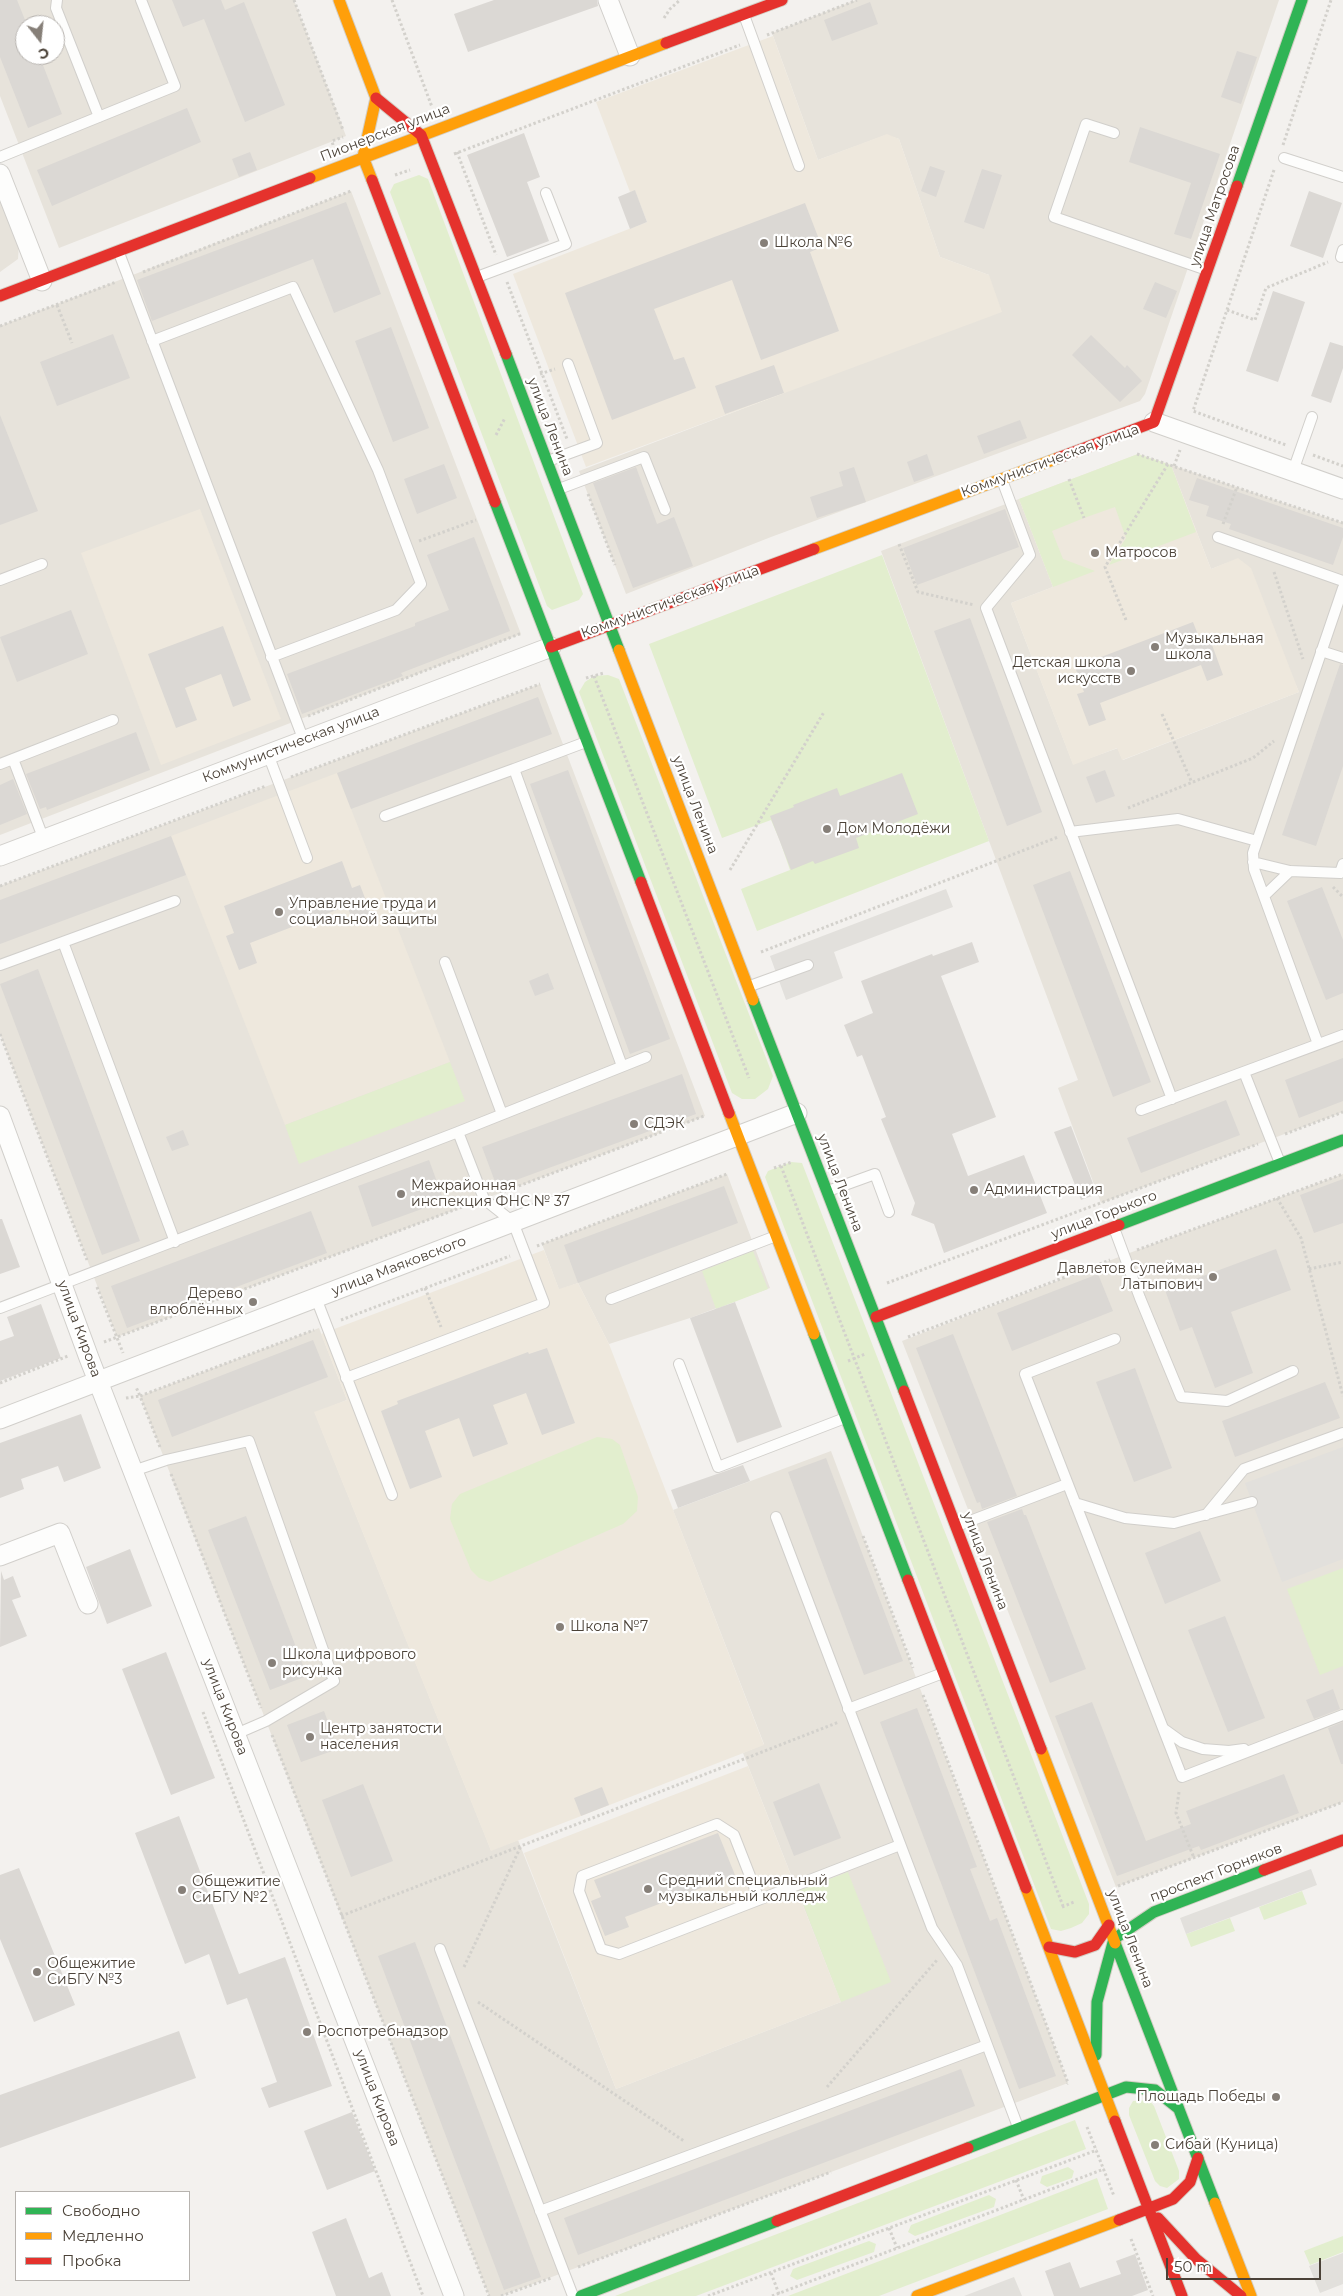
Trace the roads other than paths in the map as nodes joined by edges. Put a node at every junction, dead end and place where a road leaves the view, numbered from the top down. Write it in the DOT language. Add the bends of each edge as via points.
graph roads {
  1 [pos="57,0"];
  2 [pos="141,0"];
  3 [pos="339,0"];
  4 [pos="608,0"];
  5 [pos="782,0"];
  6 [pos="1302,0"];
  7 [pos="744,14"];
  8 [pos="630,56"];
  9 [pos="376,98"];
  10 [pos="99,117"];
  11 [pos="1114,133"];
  12 [pos="421,135"];
  13 [pos="1282,154"];
  14 [pos="0,157"];
  15 [pos="363,157"];
  16 [pos="799,166"];
  17 [pos="0,174"];
  18 [pos="1343,177"];
  19 [pos="546,193"];
  20 [pos="119,252"];
  21 [pos="1208,270"];
  22 [pos="476,278"];
  23 [pos="42,281"];
  24 [pos="0,296"];
  25 [pos="152,341"];
  26 [pos="568,364"];
  27 [pos="1312,417"];
  28 [pos="1154,422"];
  29 [pos="547,462"];
  30 [pos="1293,471"];
  31 [pos="1001,480"];
  32 [pos="558,489"];
  33 [pos="1343,489"];
  34 [pos="665,510"];
  35 [pos="1218,537"];
  36 [pos="42,564"];
  37 [pos="0,580"];
  38 [pos="1343,581"];
  39 [pos="1343,588"];
  40 [pos="610,624"];
  41 [pos="551,647"];
  42 [pos="1321,651"];
  43 [pos="271,657"];
  44 [pos="1343,658"];
  45 [pos="113,720"];
  46 [pos="304,740"];
  47 [pos="587,742"];
  48 [pos="268,754"];
  49 [pos="13,759"];
  50 [pos="0,764"];
  51 [pos="514,769"];
  52 [pos="385,816"];
  53 [pos="1070,832"];
  54 [pos="44,840"];
  55 [pos="1257,841"];
  56 [pos="0,856"];
  57 [pos="308,858"];
  58 [pos="1254,862"];
  59 [pos="1343,864"];
  60 [pos="1290,871"];
  61 [pos="1264,896"];
  62 [pos="175,901"];
  63 [pos="63,942"];
  64 [pos="445,962"];
  65 [pos="0,964"];
  66 [pos="808,965"];
  67 [pos="749,987"];
  68 [pos="1343,1035"];
  69 [pos="1318,1044"];
  70 [pos="646,1057"];
  71 [pos="622,1066"];
  72 [pos="1244,1072"];
  73 [pos="1172,1099"];
  74 [pos="1142,1110"];
  75 [pos="797,1113"];
  76 [pos="502,1114"];
  77 [pos="0,1116"];
  78 [pos="458,1132"];
  79 [pos="738,1136"];
  80 [pos="4,1137"];
  81 [pos="1343,1140"];
  82 [pos="1280,1164"];
  83 [pos="828,1192"];
  84 [pos="889,1212"];
  85 [pos="513,1222"];
  86 [pos="1114,1227"];
  87 [pos="777,1236"];
  88 [pos="175,1242"];
  89 [pos="62,1286"];
  90 [pos="316,1298"];
  91 [pos="612,1299"];
  92 [pos="0,1308"];
  93 [pos="876,1317"];
  94 [pos="1115,1339"];
  95 [pos="680,1364"];
  96 [pos="1293,1371"];
  97 [pos="346,1378"];
  98 [pos="98,1381"];
  99 [pos="846,1418"];
  100 [pos="0,1419"];
  101 [pos="1343,1433"];
  102 [pos="133,1471"];
  103 [pos="1067,1484"];
  104 [pos="392,1495"];
  105 [pos="1252,1502"];
  106 [pos="1075,1503"];
  107 [pos="1206,1515"];
  108 [pos="776,1517"];
  109 [pos="956,1527"];
  110 [pos="0,1556"];
  111 [pos="88,1604"];
  112 [pos="944,1672"];
  113 [pos="850,1713"];
  114 [pos="1343,1715"];
  115 [pos="1163,1728"];
  116 [pos="236,1734"];
  117 [pos="1258,1748"];
  118 [pos="1343,1840"];
  119 [pos="900,1845"];
  120 [pos="759,1899"];
  121 [pos="1109,1924"];
  122 [pos="1114,1939"];
  123 [pos="1049,1947"];
  124 [pos="440,1949"];
  125 [pos="987,2045"];
  126 [pos="1106,2095"];
  127 [pos="1179,2109"];
  128 [pos="1019,2130"];
  129 [pos="1198,2158"];
  130 [pos="1148,2208"];
  131 [pos="540,2210"];
  132 [pos="454,2296"];
  133 [pos="573,2296"];
  134 [pos="581,2296"];
  135 [pos="917,2296"];
  136 [pos="1182,2296"];
  137 [pos="1241,2296"];
  138 [pos="1251,2296"];
  1 -- 10 [label="lane" via="56,8"];
  2 -- 10 [label="lane" via="175,86"];
  3 -- 9 [label="main road, улица Ленина"];
  4 -- 8 [label="street"];
  5 -- 7 [label="main road, Пионерская улица"];
  6 -- 21 [label="main road, улица Матросова"];
  7 -- 8 [label="main road, Пионерская улица"];
  7 -- 16 [label="lane"];
  8 -- 12 [label="main road, Пионерская улица"];
  9 -- 12 [label="main road, улица Ленина"];
  9 -- 15 [label="main road"];
  10 -- 14 [label="lane"];
  11 -- 21 [label="lane" via="1086,124 1054,217"];
  12 -- 15 [label="main road, Пионерская улица"];
  12 -- 22 [label="main road, улица Ленина"];
  13 -- 18 [label="lane"];
  15 -- 20 [label="main road, Пионерская улица"];
  15 -- 41 [label="main road"];
  17 -- 23 [label="street"];
  19 -- 22 [label="lane" via="566,244"];
  20 -- 23 [label="main road, Пионерская улица"];
  20 -- 25 [label="lane"];
  21 -- 28 [label="main road, улица Матросова"];
  22 -- 29 [label="main road, улица Ленина"];
  23 -- 24 [label="main road, Пионерская улица"];
  25 -- 43 [label="lane"];
  25 -- 43 [label="lane" via="293,287 378,470 407,546 421,584 396,610"];
  26 -- 29 [label="lane" via="597,443"];
  27 -- 30 [label="lane"];
  28 -- 30 [label="street, Коммунистическая улица"];
  28 -- 31 [label="main road, Коммунистическая улица"];
  29 -- 32 [label="main road, улица Ленина"];
  30 -- 33 [label="street, Коммунистическая улица"];
  31 -- 40 [label="main road, Коммунистическая улица"];
  31 -- 53 [label="lane" via="1030,554 986,608"];
  32 -- 34 [label="lane" via="644,457"];
  32 -- 40 [label="main road, улица Ленина"];
  35 -- 38 [label="lane"];
  36 -- 37 [label="lane"];
  39 -- 42 [label="lane"];
  40 -- 41 [label="main road, Коммунистическая улица"];
  40 -- 67 [label="main road, улица Ленина"];
  41 -- 46 [label="street, Коммунистическая улица"];
  41 -- 47 [label="main road"];
  42 -- 44 [label="lane"];
  42 -- 55 [label="lane"];
  43 -- 46 [label="lane"];
  45 -- 49 [label="lane"];
  46 -- 48 [label="street, Коммунистическая улица"];
  47 -- 51 [label="lane"];
  47 -- 79 [label="main road"];
  48 -- 54 [label="street, Коммунистическая улица"];
  48 -- 57 [label="lane"];
  49 -- 50 [label="lane"];
  49 -- 54 [label="lane"];
  51 -- 52 [label="lane"];
  51 -- 71 [label="lane"];
  53 -- 55 [label="lane" via="1178,819"];
  53 -- 73 [label="lane"];
  54 -- 56 [label="street, Коммунистическая улица"];
  55 -- 58 [label="lane"];
  58 -- 60 [label="lane"];
  58 -- 61 [label="lane"];
  59 -- 60 [label="lane" via="1340,873"];
  60 -- 61 [label="lane"];
  61 -- 69 [label="lane"];
  62 -- 63 [label="lane"];
  63 -- 65 [label="lane"];
  63 -- 88 [label="lane"];
  64 -- 76 [label="lane"];
  66 -- 67 [label="lane"];
  67 -- 75 [label="main road, улица Ленина"];
  68 -- 69 [label="lane"];
  69 -- 72 [label="lane"];
  70 -- 71 [label="lane"];
  71 -- 76 [label="lane"];
  72 -- 73 [label="lane"];
  72 -- 82 [label="lane"];
  73 -- 74 [label="lane"];
  75 -- 79 [label="street, улица Маяковского"];
  75 -- 83 [label="main road, улица Ленина"];
  76 -- 78 [label="lane"];
  77 -- 80 [label="street, улица Кирова"];
  78 -- 85 [label="lane" via="484,1199"];
  78 -- 88 [label="lane"];
  79 -- 85 [label="street, улица Маяковского"];
  79 -- 87 [label="main road"];
  80 -- 89 [label="street, улица Кирова"];
  81 -- 82 [label="main road, улица Горького"];
  82 -- 86 [label="main road, улица Горького"];
  83 -- 84 [label="lane" via="874,1174"];
  83 -- 93 [label="main road, улица Ленина"];
  85 -- 90 [label="street, улица Маяковского"];
  85 -- 97 [label="lane" via="544,1303"];
  86 -- 93 [label="main road, улица Горького"];
  86 -- 96 [label="lane" via="1181,1397 1227,1402"];
  87 -- 91 [label="lane"];
  87 -- 99 [label="main road"];
  88 -- 89 [label="lane"];
  89 -- 92 [label="lane"];
  89 -- 98 [label="street, улица Кирова"];
  90 -- 97 [label="lane"];
  90 -- 98 [label="street, улица Маяковского"];
  93 -- 109 [label="main road, улица Ленина"];
  94 -- 103 [label="lane" via="1025,1374"];
  95 -- 99 [label="lane" via="718,1467"];
  97 -- 104 [label="lane"];
  98 -- 100 [label="street, улица Маяковского"];
  98 -- 102 [label="street, улица Кирова"];
  99 -- 112 [label="main road"];
  101 -- 107 [label="lane" via="1244,1469"];
  102 -- 116 [label="street, улица Кирова"];
  102 -- 116 [label="lane" via="249,1440 334,1681 266,1721"];
  103 -- 106 [label="lane"];
  103 -- 109 [label="lane"];
  105 -- 107 [label="lane"];
  106 -- 107 [label="lane" via="1125,1518 1174,1523"];
  106 -- 115 [label="lane"];
  108 -- 113 [label="lane"];
  109 -- 121 [label="main road, улица Ленина"];
  110 -- 111 [label="street" via="60,1533"];
  112 -- 113 [label="lane"];
  112 -- 123 [label="main road"];
  113 -- 119 [label="lane"];
  114 -- 117 [label="lane"];
  115 -- 117 [label="lane" via="1182,1742 1203,1749"];
  115 -- 117 [label="lane" via="1182,1777"];
  116 -- 132 [label="street, улица Кирова"];
  118 -- 122 [label="main road, проспект Горняков" via="1154,1912"];
  119 -- 120 [label="lane"];
  119 -- 125 [label="lane" via="932,1928 957,1965"];
  120 -- 120 [label="lane" via="619,1954 601,1949 579,1891 582,1876 718,1824 734,1835"];
  121 -- 122 [label="main road, улица Ленина"];
  121 -- 123 [label="main road" via="1095,1945 1075,1952"];
  122 -- 126 [label="main road" via="1098,2002 1094,2048"];
  122 -- 127 [label="main road, улица Ленина"];
  123 -- 126 [label="main road"];
  124 -- 131 [label="lane"];
  125 -- 128 [label="lane"];
  125 -- 131 [label="lane"];
  126 -- 127 [label="main road" via="1126,2087 1155,2090"];
  126 -- 128 [label="main road"];
  126 -- 130 [label="main road"];
  127 -- 129 [label="main road, улица Ленина"];
  128 -- 134 [label="main road"];
  129 -- 130 [label="main road" via="1190,2182 1173,2199"];
  129 -- 138 [label="main road, улица Ленина"];
  130 -- 135 [label="main road"];
  130 -- 136 [label="main road"];
  130 -- 137 [label="main road" via="1196,2259"];
  131 -- 133 [label="lane"];
}
